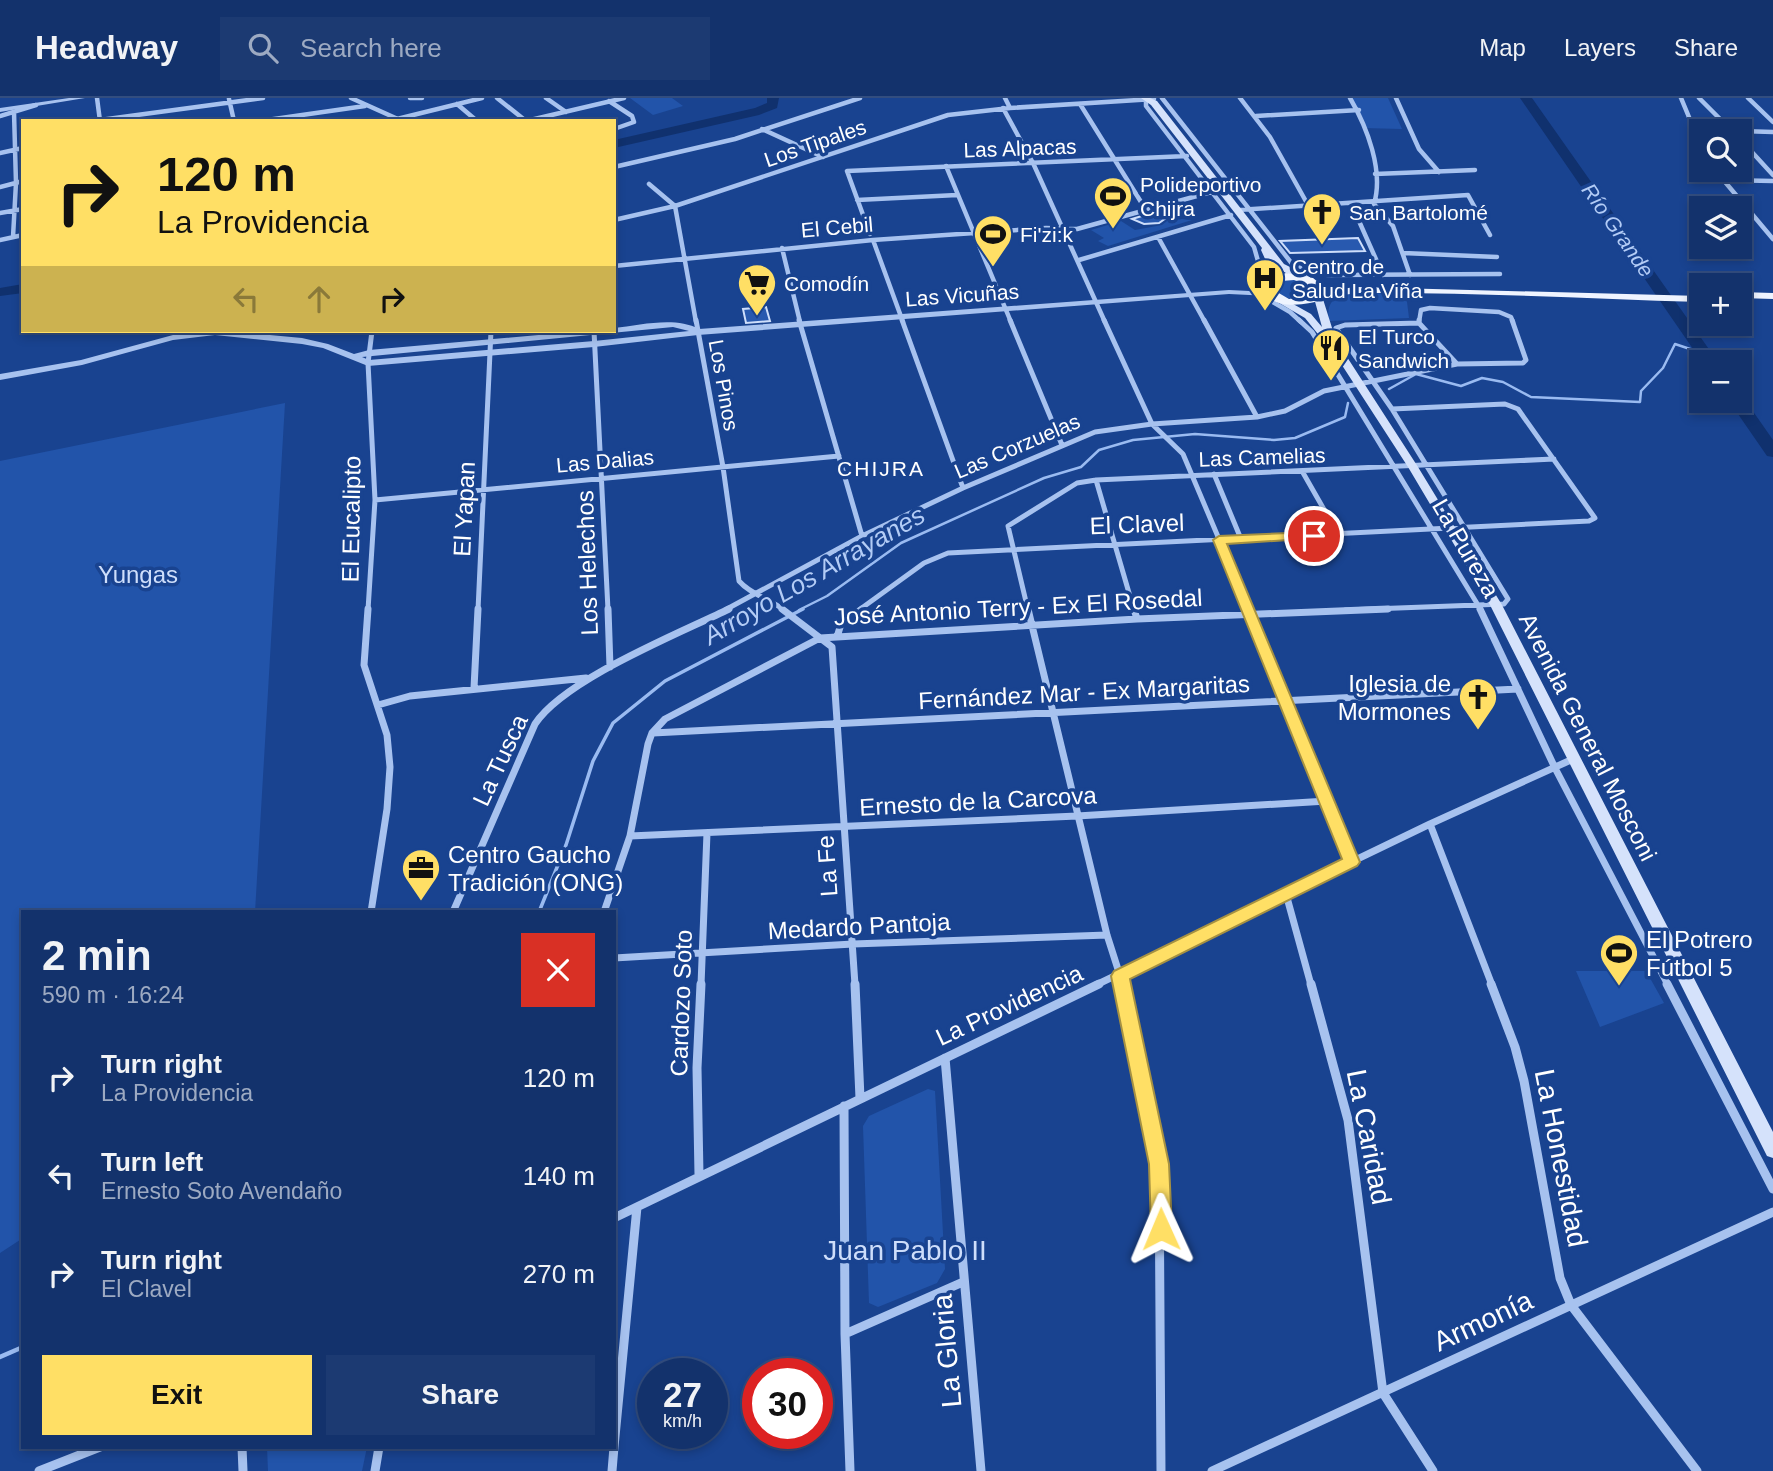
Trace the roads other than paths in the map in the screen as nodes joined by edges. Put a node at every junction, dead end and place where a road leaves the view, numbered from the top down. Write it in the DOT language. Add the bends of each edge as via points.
graph roads {
  1 [pos="63,98"];
  2 [pos="82,98"];
  3 [pos="97,98"];
  4 [pos="263,98"];
  5 [pos="351,98"];
  6 [pos="482,98"];
  7 [pos="497,98"];
  8 [pos="546,98"];
  9 [pos="605,98"];
  10 [pos="624,98"];
  11 [pos="860,98"];
  12 [pos="1004,98"];
  13 [pos="1240,98"];
  14 [pos="1350,98"];
  15 [pos="1396,98"];
  16 [pos="1681,98"];
  17 [pos="1699,98"];
  18 [pos="1748,98"];
  19 [pos="1153,99"];
  20 [pos="230,100"];
  21 [pos="610,101"];
  22 [pos="39,104"];
  23 [pos="457,104"];
  24 [pos="1080,104"];
  25 [pos="365,106"];
  26 [pos="0,108"];
  27 [pos="1007,108"];
  28 [pos="1359,110"];
  29 [pos="15,112"];
  30 [pos="566,112"];
  31 [pos="0,116"];
  32 [pos="1256,116"];
  33 [pos="100,119"];
  34 [pos="106,119"];
  35 [pos="234,119"];
  36 [pos="274,119"];
  37 [pos="397,119"];
  38 [pos="403,119"];
  39 [pos="475,119"];
  40 [pos="523,119"];
  41 [pos="535,119"];
  42 [pos="1689,119"];
  43 [pos="1722,119"];
  44 [pos="1773,122"];
  45 [pos="1181,124"];
  46 [pos="1171,125"];
  47 [pos="616,128"];
  48 [pos="762,129"];
  49 [pos="1752,131"];
  50 [pos="1773,132"];
  51 [pos="21,148"];
  52 [pos="15,149"];
  53 [pos="1752,152"];
  54 [pos="0,153"];
  55 [pos="1195,155"];
  56 [pos="1184,156"];
  57 [pos="824,158"];
  58 [pos="1117,160"];
  59 [pos="1033,163"];
  60 [pos="946,166"];
  61 [pos="616,167"];
  62 [pos="1475,170"];
  63 [pos="1439,172"];
  64 [pos="1376,174"];
  65 [pos="1773,175"];
  66 [pos="1213,178"];
  67 [pos="1226,178"];
  68 [pos="1752,181"];
  69 [pos="1773,181"];
  70 [pos="21,182"];
  71 [pos="1725,182"];
  72 [pos="16,183"];
  73 [pos="649,184"];
  74 [pos="0,187"];
  75 [pos="1223,190"];
  76 [pos="1211,191"];
  77 [pos="957,195"];
  78 [pos="858,200"];
  79 [pos="1376,200"];
  80 [pos="1351,203"];
  81 [pos="1308,205"];
  82 [pos="675,206"];
  83 [pos="21,209"];
  84 [pos="1252,209"];
  85 [pos="14,210"];
  86 [pos="1146,210"];
  87 [pos="0,213"];
  88 [pos="1234,213"];
  89 [pos="616,220"];
  90 [pos="1064,228"];
  91 [pos="973,232"];
  92 [pos="21,235"];
  93 [pos="1490,235"];
  94 [pos="13,237"];
  95 [pos="871,237"];
  96 [pos="1158,237"];
  97 [pos="1773,239"];
  98 [pos="0,240"];
  99 [pos="1260,240"];
  100 [pos="782,248"];
  101 [pos="1403,253"];
  102 [pos="1497,257"];
  103 [pos="685,258"];
  104 [pos="1079,260"];
  105 [pos="616,266"];
  106 [pos="1500,274"];
  107 [pos="1382,275"];
  108 [pos="1410,275"];
  109 [pos="1310,281"];
  110 [pos="1265,290"];
  111 [pos="1487,291"];
  112 [pos="1191,295"];
  113 [pos="1320,297"];
  114 [pos="1689,297"];
  115 [pos="1752,298"];
  116 [pos="1773,298"];
  117 [pos="1096,302"];
  118 [pos="1005,310"];
  119 [pos="900,318"];
  120 [pos="1419,323"];
  121 [pos="801,326"];
  122 [pos="643,328"];
  123 [pos="616,330"];
  124 [pos="698,332"];
  125 [pos="208,333"];
  126 [pos="225,333"];
  127 [pos="372,333"];
  128 [pos="491,333"];
  129 [pos="584,333"];
  130 [pos="594,333"];
  131 [pos="645,339"];
  132 [pos="490,342"];
  133 [pos="594,344"];
  134 [pos="490,353"];
  135 [pos="1342,357"];
  136 [pos="369,358"];
  137 [pos="1457,364"];
  138 [pos="0,377"];
  139 [pos="1367,381"];
  140 [pos="1346,386"];
  141 [pos="1392,409"];
  142 [pos="1257,417"];
  143 [pos="1153,424"];
  144 [pos="1062,445"];
  145 [pos="839,456"];
  146 [pos="1554,458"];
  147 [pos="1427,466"];
  148 [pos="723,467"];
  149 [pos="1413,467"];
  150 [pos="1396,468"];
  151 [pos="1302,471"];
  152 [pos="1214,474"];
  153 [pos="1192,475"];
  154 [pos="603,477"];
  155 [pos="1096,480"];
  156 [pos="485,488"];
  157 [pos="963,488"];
  158 [pos="375,500"];
  159 [pos="1450,528"];
  160 [pos="1465,528"];
  161 [pos="1433,529"];
  162 [pos="1338,534"];
  163 [pos="862,536"];
  164 [pos="1241,539"];
  165 [pos="1219,540"];
  166 [pos="1116,544"];
  167 [pos="1013,550"];
  168 [pos="757,595"];
  169 [pos="1478,605"];
  170 [pos="1496,605"];
  171 [pos="1251,614"];
  172 [pos="1137,619"];
  173 [pos="1032,624"];
  174 [pos="837,637"];
  175 [pos="820,638"];
  176 [pos="623,661"];
  177 [pos="610,667"];
  178 [pos="590,678"];
  179 [pos="474,688"];
  180 [pos="1518,689"];
  181 [pos="1287,701"];
  182 [pos="378,705"];
  183 [pos="1053,713"];
  184 [pos="839,723"];
  185 [pos="652,733"];
  186 [pos="1573,759"];
  187 [pos="1555,768"];
  188 [pos="1327,801"];
  189 [pos="1077,816"];
  190 [pos="1430,824"];
  191 [pos="846,826"];
  192 [pos="707,833"];
  193 [pos="630,836"];
  194 [pos="1351,862"];
  195 [pos="1286,894"];
  196 [pos="371,910"];
  197 [pos="454,910"];
  198 [pos="605,910"];
  199 [pos="1107,935"];
  200 [pos="853,944"];
  201 [pos="702,954"];
  202 [pos="616,958"];
  203 [pos="1120,976"];
  204 [pos="945,1058"];
  205 [pos="860,1098"];
  206 [pos="844,1106"];
  207 [pos="1773,1150"];
  208 [pos="699,1175"];
  209 [pos="1773,1189"];
  210 [pos="637,1207"];
  211 [pos="1773,1212"];
  212 [pos="616,1217"];
  213 [pos="963,1282"];
  214 [pos="1571,1305"];
  215 [pos="845,1334"];
  216 [pos="1383,1394"];
  217 [pos="616,1426"];
  218 [pos="95,1449"];
  219 [pos="242,1449"];
  220 [pos="379,1449"];
  221 [pos="614,1449"];
  222 [pos="39,1471"];
  223 [pos="243,1471"];
  224 [pos="375,1471"];
  225 [pos="612,1471"];
  226 [pos="850,1471"];
  227 [pos="981,1471"];
  228 [pos="1161,1471"];
  229 [pos="1212,1471"];
  230 [pos="1433,1471"];
  231 [pos="1697,1471"];
  1 -- 26 [label="street"];
  2 -- 22 [label="street"];
  3 -- 33 [label="street"];
  4 -- 20 [label="street"];
  5 -- 25 [label="street"];
  6 -- 23 [label="street"];
  7 -- 40 [label="street"];
  8 -- 30 [label="street"];
  9 -- 21 [label="street"];
  10 -- 21 [label="street"];
  11 -- 48 [label="street"];
  12 -- 27 [label="street"];
  13 -- 32 [label="street"];
  14 -- 28 [label="street"];
  15 -- 63 [label="street" via="1419,149"];
  16 -- 42 [label="street"];
  17 -- 43 [label="street"];
  18 -- 44 [label="street"];
  19 -- 24 [label="street, Los Tipales"];
  19 -- 45 [label="street"];
  19 -- 46 [label="main road"];
  19 -- 56 [label="street" via="1146,107"];
  20 -- 34 [label="street"];
  20 -- 35 [label="street"];
  21 -- 30 [label="street"];
  21 -- 47 [label="street" via="634,122"];
  22 -- 26 [label="street"];
  22 -- 29 [label="street"];
  23 -- 38 [label="street"];
  23 -- 39 [label="street"];
  24 -- 27 [label="street, Los Tipales"];
  24 -- 58 [label="street"];
  25 -- 36 [label="street"];
  25 -- 37 [label="street"];
  27 -- 57 [label="street, Los Tipales" via="948,115"];
  27 -- 59 [label="street"];
  28 -- 32 [label="street"];
  28 -- 64 [label="street"];
  29 -- 31 [label="street"];
  29 -- 52 [label="street"];
  30 -- 41 [label="street"];
  32 -- 81 [label="street"];
  45 -- 46 [label="street"];
  45 -- 67 [label="street"];
  46 -- 55 [label="main road"];
  48 -- 57 [label="street"];
  48 -- 61 [label="street"];
  49 -- 50 [label="street"];
  51 -- 52 [label="street"];
  52 -- 54 [label="street"];
  52 -- 72 [label="street"];
  53 -- 65 [label="street"];
  55 -- 56 [label="street, Las Alpacas"];
  55 -- 66 [label="main road"];
  56 -- 58 [label="street, Las Alpacas"];
  56 -- 76 [label="street"];
  57 -- 82 [label="street, Los Tipales"];
  58 -- 59 [label="street, Las Alpacas"];
  58 -- 86 [label="street"];
  59 -- 60 [label="street, Las Alpacas"];
  59 -- 90 [label="street"];
  60 -- 77 [label="street"];
  60 -- 78 [label="street, Las Alpacas" via="847,171"];
  62 -- 63 [label="street"];
  63 -- 64 [label="street"];
  64 -- 79 [label="street"];
  66 -- 67 [label="street"];
  66 -- 75 [label="main road"];
  67 -- 84 [label="street"];
  68 -- 69 [label="street"];
  70 -- 72 [label="street"];
  71 -- 97 [label="street"];
  72 -- 74 [label="street"];
  72 -- 85 [label="street"];
  73 -- 82 [label="street"];
  75 -- 76 [label="street, El Cebil"];
  75 -- 88 [label="main road"];
  76 -- 86 [label="street, El Cebil"];
  76 -- 88 [label="street"];
  77 -- 78 [label="street"];
  77 -- 91 [label="street"];
  78 -- 95 [label="street"];
  79 -- 80 [label="street"];
  79 -- 93 [label="street" via="1468,195"];
  79 -- 101 [label="street" via="1374,204 1393,226"];
  80 -- 81 [label="street"];
  80 -- 107 [label="street"];
  81 -- 84 [label="street"];
  82 -- 89 [label="street, Los Tipales"];
  82 -- 103 [label="street, Los Pinos"];
  83 -- 85 [label="street"];
  84 -- 88 [label="street"];
  84 -- 107 [label="street" via="1285,257 1299,268 1320,275"];
  85 -- 87 [label="street"];
  85 -- 94 [label="street"];
  86 -- 90 [label="street, El Cebil" via="1077,229"];
  88 -- 96 [label="street"];
  88 -- 99 [label="main road"];
  88 -- 110 [label="street" via="1258,257"];
  90 -- 91 [label="street, El Cebil"];
  90 -- 104 [label="street"];
  91 -- 95 [label="street, El Cebil"];
  91 -- 118 [label="street"];
  92 -- 94 [label="street"];
  94 -- 98 [label="street"];
  95 -- 100 [label="street, El Cebil"];
  95 -- 119 [label="street"];
  96 -- 104 [label="street"];
  96 -- 112 [label="street"];
  99 -- 109 [label="main road" via="1281,265"];
  99 -- 110 [label="main road" via="1270,261"];
  100 -- 103 [label="street, El Cebil"];
  100 -- 121 [label="street"];
  101 -- 102 [label="street"];
  101 -- 108 [label="street"];
  103 -- 105 [label="street, El Cebil"];
  103 -- 124 [label="street, Los Pinos"];
  104 -- 117 [label="street"];
  106 -- 108 [label="street"];
  107 -- 108 [label="street"];
  109 -- 110 [label="main road" via="1289,276"];
  109 -- 111 [label="main road"];
  109 -- 113 [label="main road" via="1322,289"];
  110 -- 112 [label="street, Las Vicuñas"];
  110 -- 113 [label="main road" via="1302,303"];
  110 -- 135 [label="main road" via="1308,316"];
  110 -- 140 [label="street, La Pureza" via="1312,332"];
  111 -- 113 [label="main road" via="1358,290"];
  111 -- 114 [label="main road"];
  112 -- 117 [label="street, Las Vicuñas"];
  112 -- 142 [label="street"];
  113 -- 135 [label="main road" via="1325,327"];
  115 -- 116 [label="main road"];
  117 -- 118 [label="street, Las Vicuñas"];
  117 -- 143 [label="street"];
  118 -- 119 [label="street, Las Vicuñas"];
  118 -- 144 [label="street"];
  119 -- 121 [label="street, Las Vicuñas"];
  119 -- 157 [label="street"];
  120 -- 137 [label="street"];
  120 -- 137 [label="street, Las Corzuelas" via="1421,310 1430,308 1499,312 1511,317 1526,360"];
  120 -- 139 [label="street" via="1336,328"];
  121 -- 124 [label="street, Las Vicuñas"];
  121 -- 145 [label="street"];
  122 -- 123 [label="street, Las Vicuñas"];
  122 -- 124 [label="street, Las Vicuñas" via="681,325"];
  122 -- 131 [label="street" via="639,335"];
  124 -- 131 [label="street, Las Vicuñas"];
  124 -- 148 [label="street, Los Pinos"];
  125 -- 138 [label="street, Las Vicuñas"];
  126 -- 136 [label="street, Las Vicuñas" via="302,341"];
  127 -- 136 [label="street, El Eucalipto"];
  128 -- 132 [label="street, El Yapan"];
  129 -- 132 [label="street, Las Vicuñas"];
  130 -- 133 [label="street, Los Helechos"];
  131 -- 133 [label="street, Las Vicuñas"];
  132 -- 134 [label="street, El Yapan"];
  132 -- 136 [label="street, Las Vicuñas"];
  133 -- 134 [label="street, Las Vicuñas"];
  133 -- 154 [label="street, Los Helechos"];
  134 -- 136 [label="street, Las Vicuñas"];
  134 -- 156 [label="street, El Yapan"];
  135 -- 139 [label="main road, Avenida General Mosconi"];
  136 -- 158 [label="street, El Eucalipto"];
  137 -- 139 [label="street, Las Corzuelas"];
  139 -- 140 [label="street, Las Corzuelas"];
  139 -- 141 [label="street"];
  139 -- 149 [label="main road, Avenida General Mosconi"];
  140 -- 142 [label="street, Las Corzuelas" via="1324,391 1285,411"];
  140 -- 150 [label="street, La Pureza"];
  141 -- 146 [label="street" via="1505,404 1518,409"];
  141 -- 147 [label="street"];
  142 -- 143 [label="street, Las Corzuelas"];
  143 -- 144 [label="street, Las Corzuelas" via="1095,432"];
  143 -- 153 [label="street" via="1183,454"];
  144 -- 157 [label="street, Las Corzuelas"];
  145 -- 148 [label="street, Las Dalias"];
  145 -- 163 [label="street"];
  146 -- 147 [label="street, Las Camelias"];
  146 -- 160 [label="street, El Clavel" via="1595,518"];
  147 -- 149 [label="street, Las Camelias"];
  147 -- 160 [label="street"];
  148 -- 154 [label="street, Las Dalias"];
  148 -- 168 [label="street, Los Pinos" via="739,582"];
  149 -- 150 [label="street, Las Camelias"];
  149 -- 159 [label="main road, Avenida General Mosconi"];
  150 -- 151 [label="street, Las Camelias"];
  150 -- 161 [label="street, La Pureza"];
  151 -- 152 [label="street, Las Camelias"];
  151 -- 162 [label="street"];
  152 -- 153 [label="street, Las Camelias"];
  152 -- 164 [label="street"];
  153 -- 155 [label="street, Las Camelias"];
  153 -- 165 [label="street"];
  154 -- 156 [label="street, Las Dalias"];
  154 -- 177 [label="street, Los Helechos"];
  155 -- 166 [label="street"];
  155 -- 167 [label="street, Las Camelias" via="1077,483 1013,520 1007,526"];
  156 -- 158 [label="street, Las Dalias"];
  156 -- 179 [label="street, El Yapan"];
  157 -- 163 [label="street, Las Corzuelas"];
  158 -- 182 [label="street, El Eucalipto" via="364,665"];
  159 -- 160 [label="street, El Clavel"];
  159 -- 161 [label="street, El Clavel"];
  159 -- 170 [label="main road, Avenida General Mosconi"];
  160 -- 170 [label="street" via="1508,599"];
  161 -- 162 [label="street, El Clavel"];
  161 -- 169 [label="street, La Pureza"];
  162 -- 164 [label="street, El Clavel"];
  163 -- 168 [label="street, Las Corzuelas"];
  164 -- 165 [label="street, El Clavel"];
  165 -- 166 [label="street, El Clavel"];
  165 -- 171 [label="street"];
  166 -- 167 [label="street, El Clavel"];
  166 -- 172 [label="street"];
  167 -- 173 [label="street"];
  167 -- 174 [label="street, El Clavel" via="935,557 841,624"];
  168 -- 175 [label="street" via="772,601"];
  168 -- 176 [label="street, Las Corzuelas"];
  169 -- 170 [label="street, José Antonio Terry - Ex El Rosedal"];
  169 -- 171 [label="street, José Antonio Terry - Ex El Rosedal"];
  169 -- 180 [label="street, La Pureza"];
  170 -- 186 [label="main road, Avenida General Mosconi"];
  171 -- 172 [label="street, José Antonio Terry - Ex El Rosedal"];
  171 -- 181 [label="street"];
  172 -- 173 [label="street, José Antonio Terry - Ex El Rosedal"];
  173 -- 174 [label="street, José Antonio Terry - Ex El Rosedal"];
  173 -- 183 [label="street"];
  174 -- 175 [label="street, José Antonio Terry - Ex El Rosedal"];
  175 -- 184 [label="street, La Fe" via="832,647"];
  175 -- 185 [label="street, José Antonio Terry - Ex El Rosedal" via="665,719"];
  176 -- 177 [label="street, La Tusca"];
  177 -- 178 [label="street, La Tusca"];
  178 -- 179 [label="street"];
  178 -- 197 [label="street, La Tusca" via="545,709 535,724"];
  179 -- 182 [label="street"];
  180 -- 181 [label="street, Fernández Mar - Ex Margaritas"];
  180 -- 187 [label="street, La Pureza"];
  181 -- 183 [label="street, Fernández Mar - Ex Margaritas"];
  181 -- 188 [label="street"];
  182 -- 196 [label="street, El Eucalipto" via="389,748 389,786"];
  183 -- 184 [label="street, Fernández Mar - Ex Margaritas"];
  183 -- 189 [label="street"];
  184 -- 185 [label="street, Fernández Mar - Ex Margaritas"];
  184 -- 191 [label="street, La Fe"];
  185 -- 193 [label="street"];
  186 -- 187 [label="street, La Providencia"];
  186 -- 207 [label="main road, Avenida General Mosconi"];
  187 -- 190 [label="street, La Providencia"];
  187 -- 209 [label="street, La Pureza"];
  188 -- 189 [label="street, Ernesto de la Carcova"];
  188 -- 194 [label="street"];
  189 -- 191 [label="street, Ernesto de la Carcova"];
  189 -- 199 [label="street"];
  190 -- 194 [label="street, La Providencia"];
  190 -- 214 [label="street, La Honestidad" via="1515,1047 1560,1278"];
  191 -- 192 [label="street, Ernesto de la Carcova"];
  191 -- 200 [label="street, La Fe"];
  192 -- 193 [label="street, Ernesto de la Carcova"];
  192 -- 201 [label="street, Cardozo Soto"];
  193 -- 198 [label="street"];
  194 -- 195 [label="street, La Providencia"];
  195 -- 203 [label="street, La Providencia"];
  195 -- 216 [label="street, La Caridad" via="1348,1120"];
  199 -- 200 [label="street, Medardo Pantoja"];
  199 -- 203 [label="street"];
  200 -- 201 [label="street, Medardo Pantoja"];
  200 -- 205 [label="street, La Fe"];
  201 -- 202 [label="street, Medardo Pantoja"];
  201 -- 208 [label="street, Cardozo Soto"];
  203 -- 204 [label="street, La Providencia"];
  203 -- 228 [label="street" via="1159,1164"];
  204 -- 205 [label="street, La Providencia"];
  204 -- 213 [label="street, La Gloria"];
  205 -- 206 [label="street, La Providencia"];
  206 -- 208 [label="street, La Providencia"];
  206 -- 215 [label="street"];
  208 -- 210 [label="street, La Providencia"];
  210 -- 212 [label="street, La Providencia"];
  210 -- 217 [label="street"];
  211 -- 214 [label="street, Armonía"];
  213 -- 215 [label="street"];
  213 -- 227 [label="street, La Gloria"];
  214 -- 216 [label="street, Armonía"];
  214 -- 231 [label="street, La Honestidad"];
  215 -- 226 [label="street"];
  216 -- 229 [label="street, Armonía"];
  216 -- 230 [label="street"];
  218 -- 222 [label="street"];
  219 -- 223 [label="street"];
  220 -- 224 [label="street"];
  221 -- 225 [label="street"];
}
